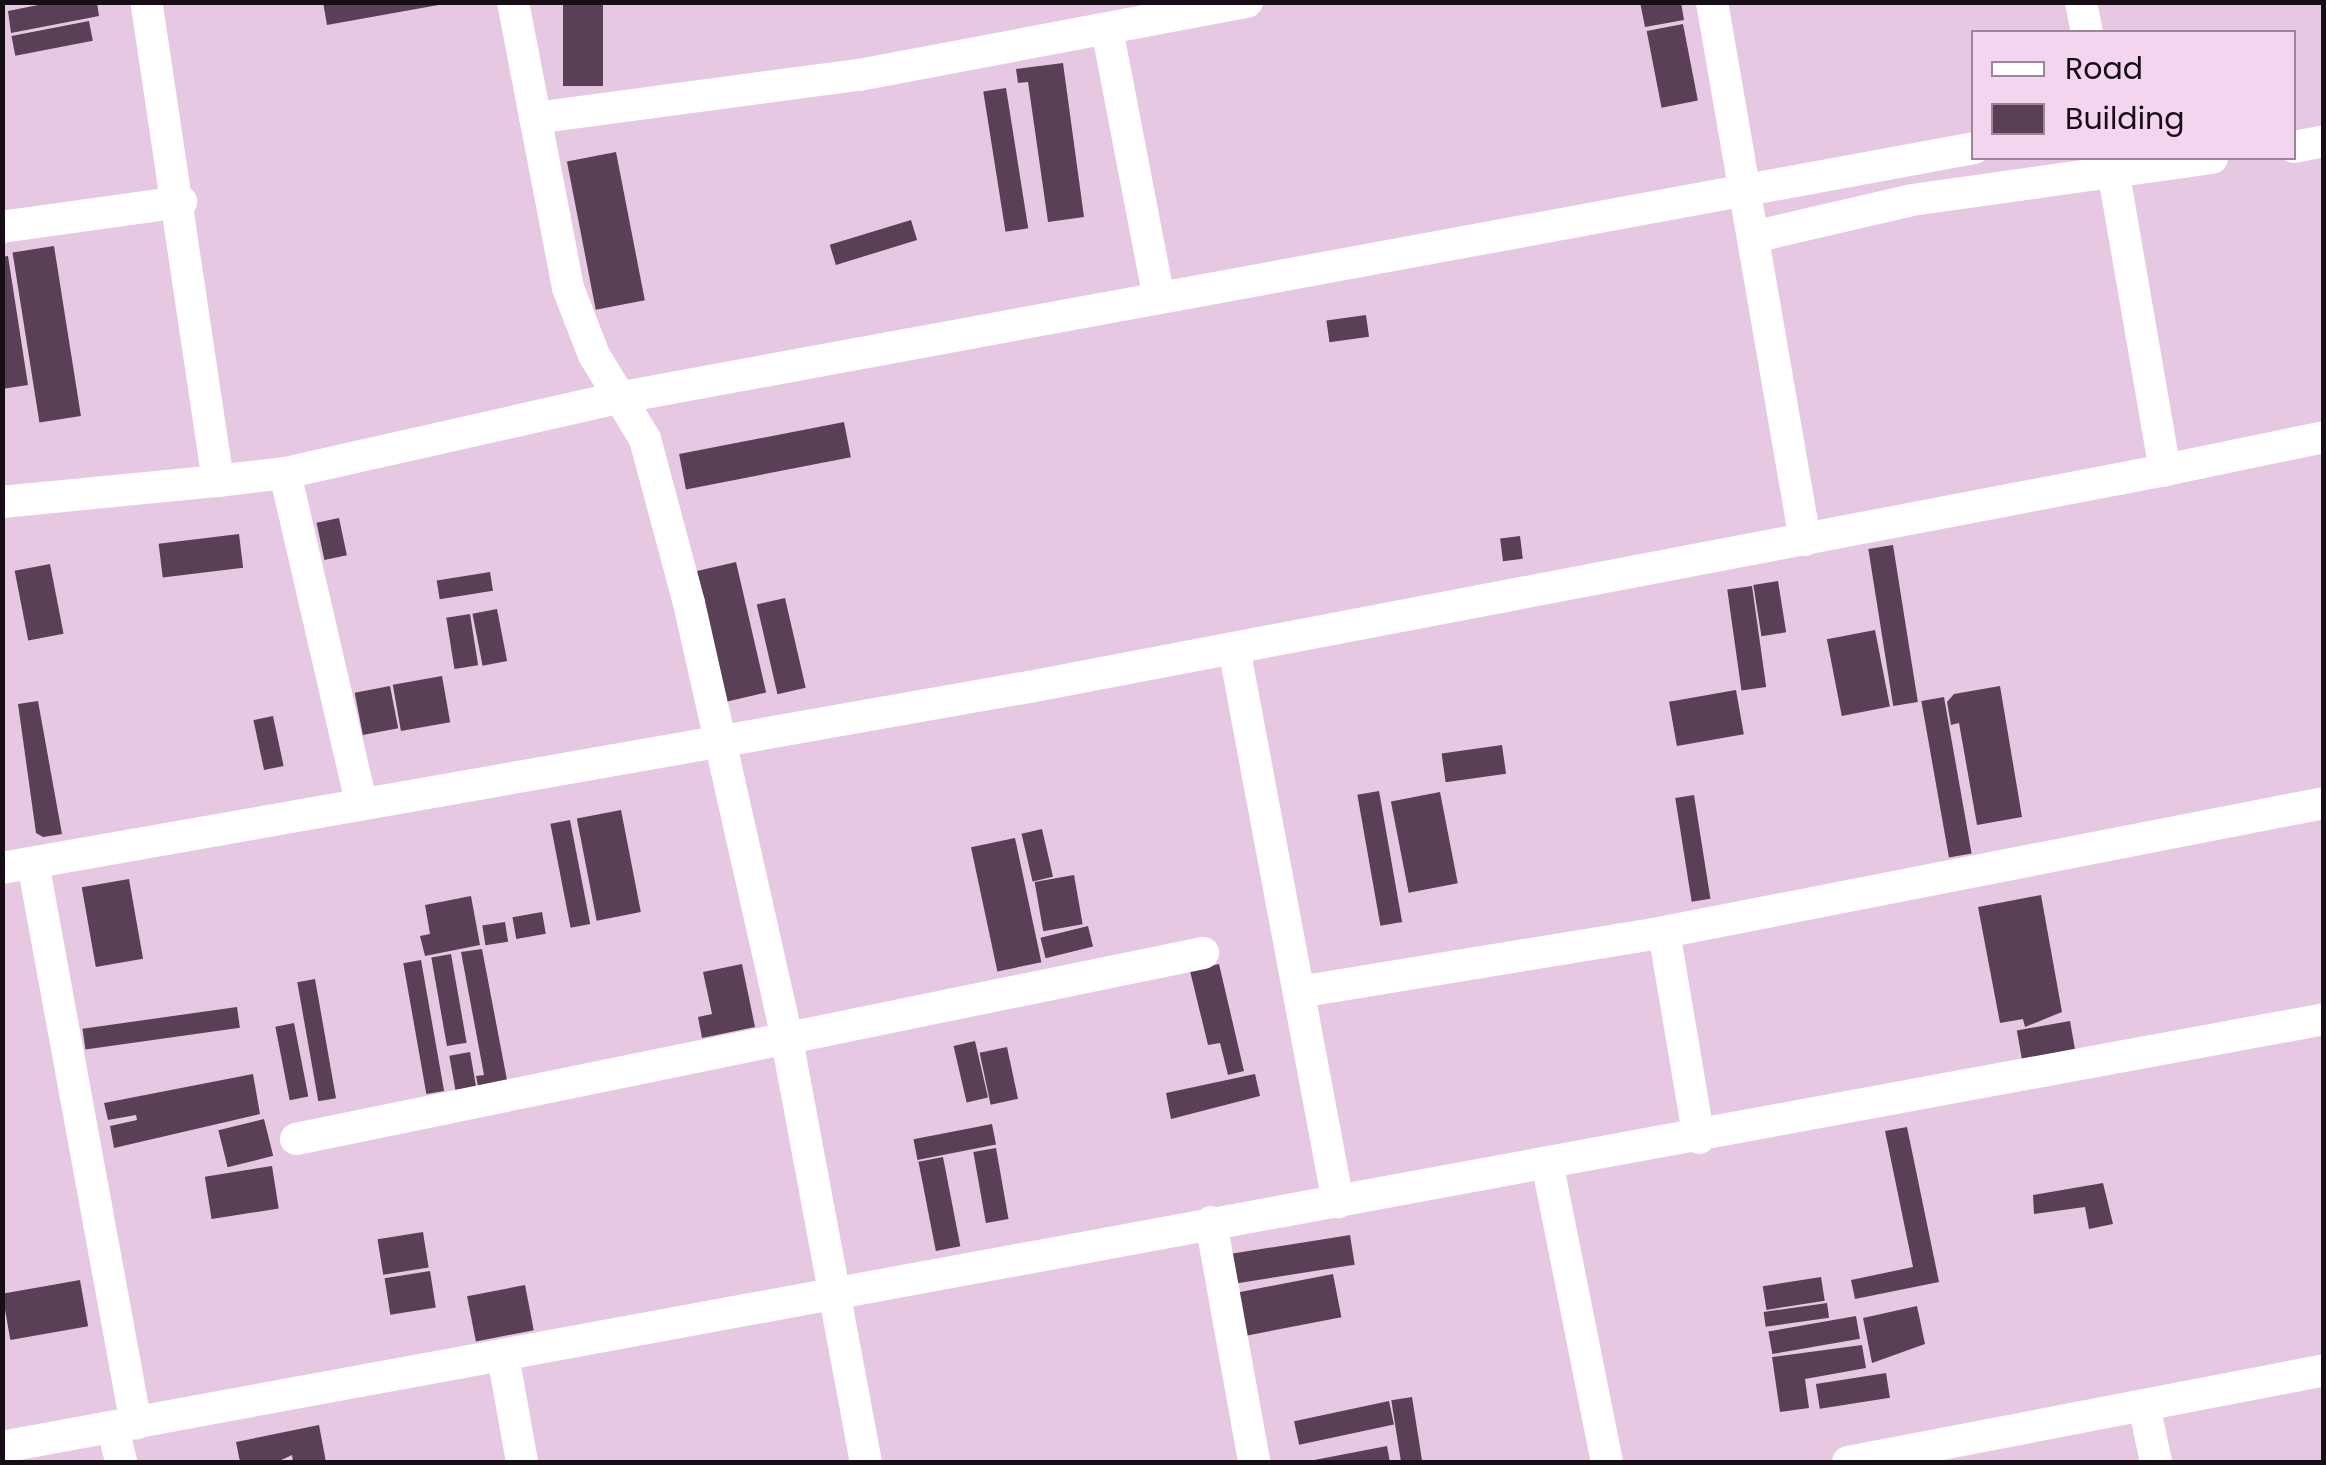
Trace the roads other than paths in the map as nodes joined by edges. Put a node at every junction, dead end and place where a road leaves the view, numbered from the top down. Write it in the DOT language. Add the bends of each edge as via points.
graph roads {
  1 [pos="146,2"];
  2 [pos="513,2"];
  3 [pos="1248,2"];
  4 [pos="1712,2"];
  5 [pos="2080,2"];
  6 [pos="1107,30"];
  7 [pos="2087,30"];
  8 [pos="536,118"];
  9 [pos="2324,141"];
  10 [pos="2296,147"];
  11 [pos="1971,148"];
  12 [pos="2172,160"];
  13 [pos="2112,163"];
  14 [pos="1743,186"];
  15 [pos="181,202"];
  16 [pos="2,227"];
  17 [pos="1753,237"];
  18 [pos="1159,298"];
  19 [pos="624,397"];
  20 [pos="2324,438"];
  21 [pos="2165,470"];
  22 [pos="285,473"];
  23 [pos="218,481"];
  24 [pos="2,502"];
  25 [pos="1805,540"];
  26 [pos="1234,648"];
  27 [pos="717,738"];
  28 [pos="361,803"];
  29 [pos="2324,803"];
  30 [pos="18,865"];
  31 [pos="1664,932"];
  32 [pos="1203,954"];
  33 [pos="1299,992"];
  34 [pos="2324,1019"];
  35 [pos="786,1035"];
  36 [pos="1699,1138"];
  37 [pos="296,1139"];
  38 [pos="1548,1167"];
  39 [pos="1338,1202"];
  40 [pos="1210,1222"];
  41 [pos="839,1293"];
  42 [pos="503,1356"];
  43 [pos="2324,1370"];
  44 [pos="2144,1405"];
  45 [pos="124,1427"];
  46 [pos="2,1447"];
  47 [pos="120,1462"];
  48 [pos="522,1462"];
  49 [pos="866,1462"];
  50 [pos="1254,1462"];
  51 [pos="1607,1462"];
  52 [pos="1848,1462"];
  53 [pos="2156,1462"];
  1 -- 15 [label="street"];
  2 -- 8 [label="street"];
  3 -- 6 [label="street"];
  4 -- 14 [label="street"];
  5 -- 7 [label="street"];
  6 -- 8 [label="street" via="859,75"];
  6 -- 18 [label="street"];
  8 -- 19 [label="street" via="572,301 594,355"];
  9 -- 10 [label="street"];
  11 -- 14 [label="street"];
  12 -- 13 [label="street"];
  13 -- 17 [label="street"];
  13 -- 21 [label="street"];
  14 -- 17 [label="street"];
  14 -- 18 [label="street"];
  15 -- 16 [label="street"];
  15 -- 23 [label="street"];
  17 -- 25 [label="street"];
  18 -- 19 [label="street"];
  19 -- 22 [label="street"];
  19 -- 27 [label="street" via="645,440"];
  20 -- 21 [label="street"];
  21 -- 25 [label="street"];
  22 -- 23 [label="street"];
  22 -- 28 [label="street"];
  23 -- 24 [label="street"];
  25 -- 26 [label="street"];
  26 -- 27 [label="street"];
  26 -- 33 [label="street"];
  27 -- 28 [label="street"];
  27 -- 35 [label="street"];
  28 -- 30 [label="street"];
  29 -- 31 [label="street"];
  30 -- 45 [label="street"];
  31 -- 33 [label="street"];
  31 -- 36 [label="street"];
  32 -- 35 [label="street"];
  33 -- 39 [label="street"];
  34 -- 36 [label="street"];
  35 -- 37 [label="street"];
  35 -- 41 [label="street"];
  36 -- 38 [label="street"];
  38 -- 39 [label="street"];
  38 -- 51 [label="street"];
  39 -- 40 [label="street"];
  40 -- 41 [label="street"];
  40 -- 50 [label="street"];
  41 -- 42 [label="street"];
  41 -- 49 [label="street"];
  42 -- 45 [label="street"];
  42 -- 48 [label="street"];
  43 -- 44 [label="street"];
  44 -- 52 [label="street"];
  44 -- 53 [label="street"];
  45 -- 46 [label="street"];
  45 -- 47 [label="street"];
}
